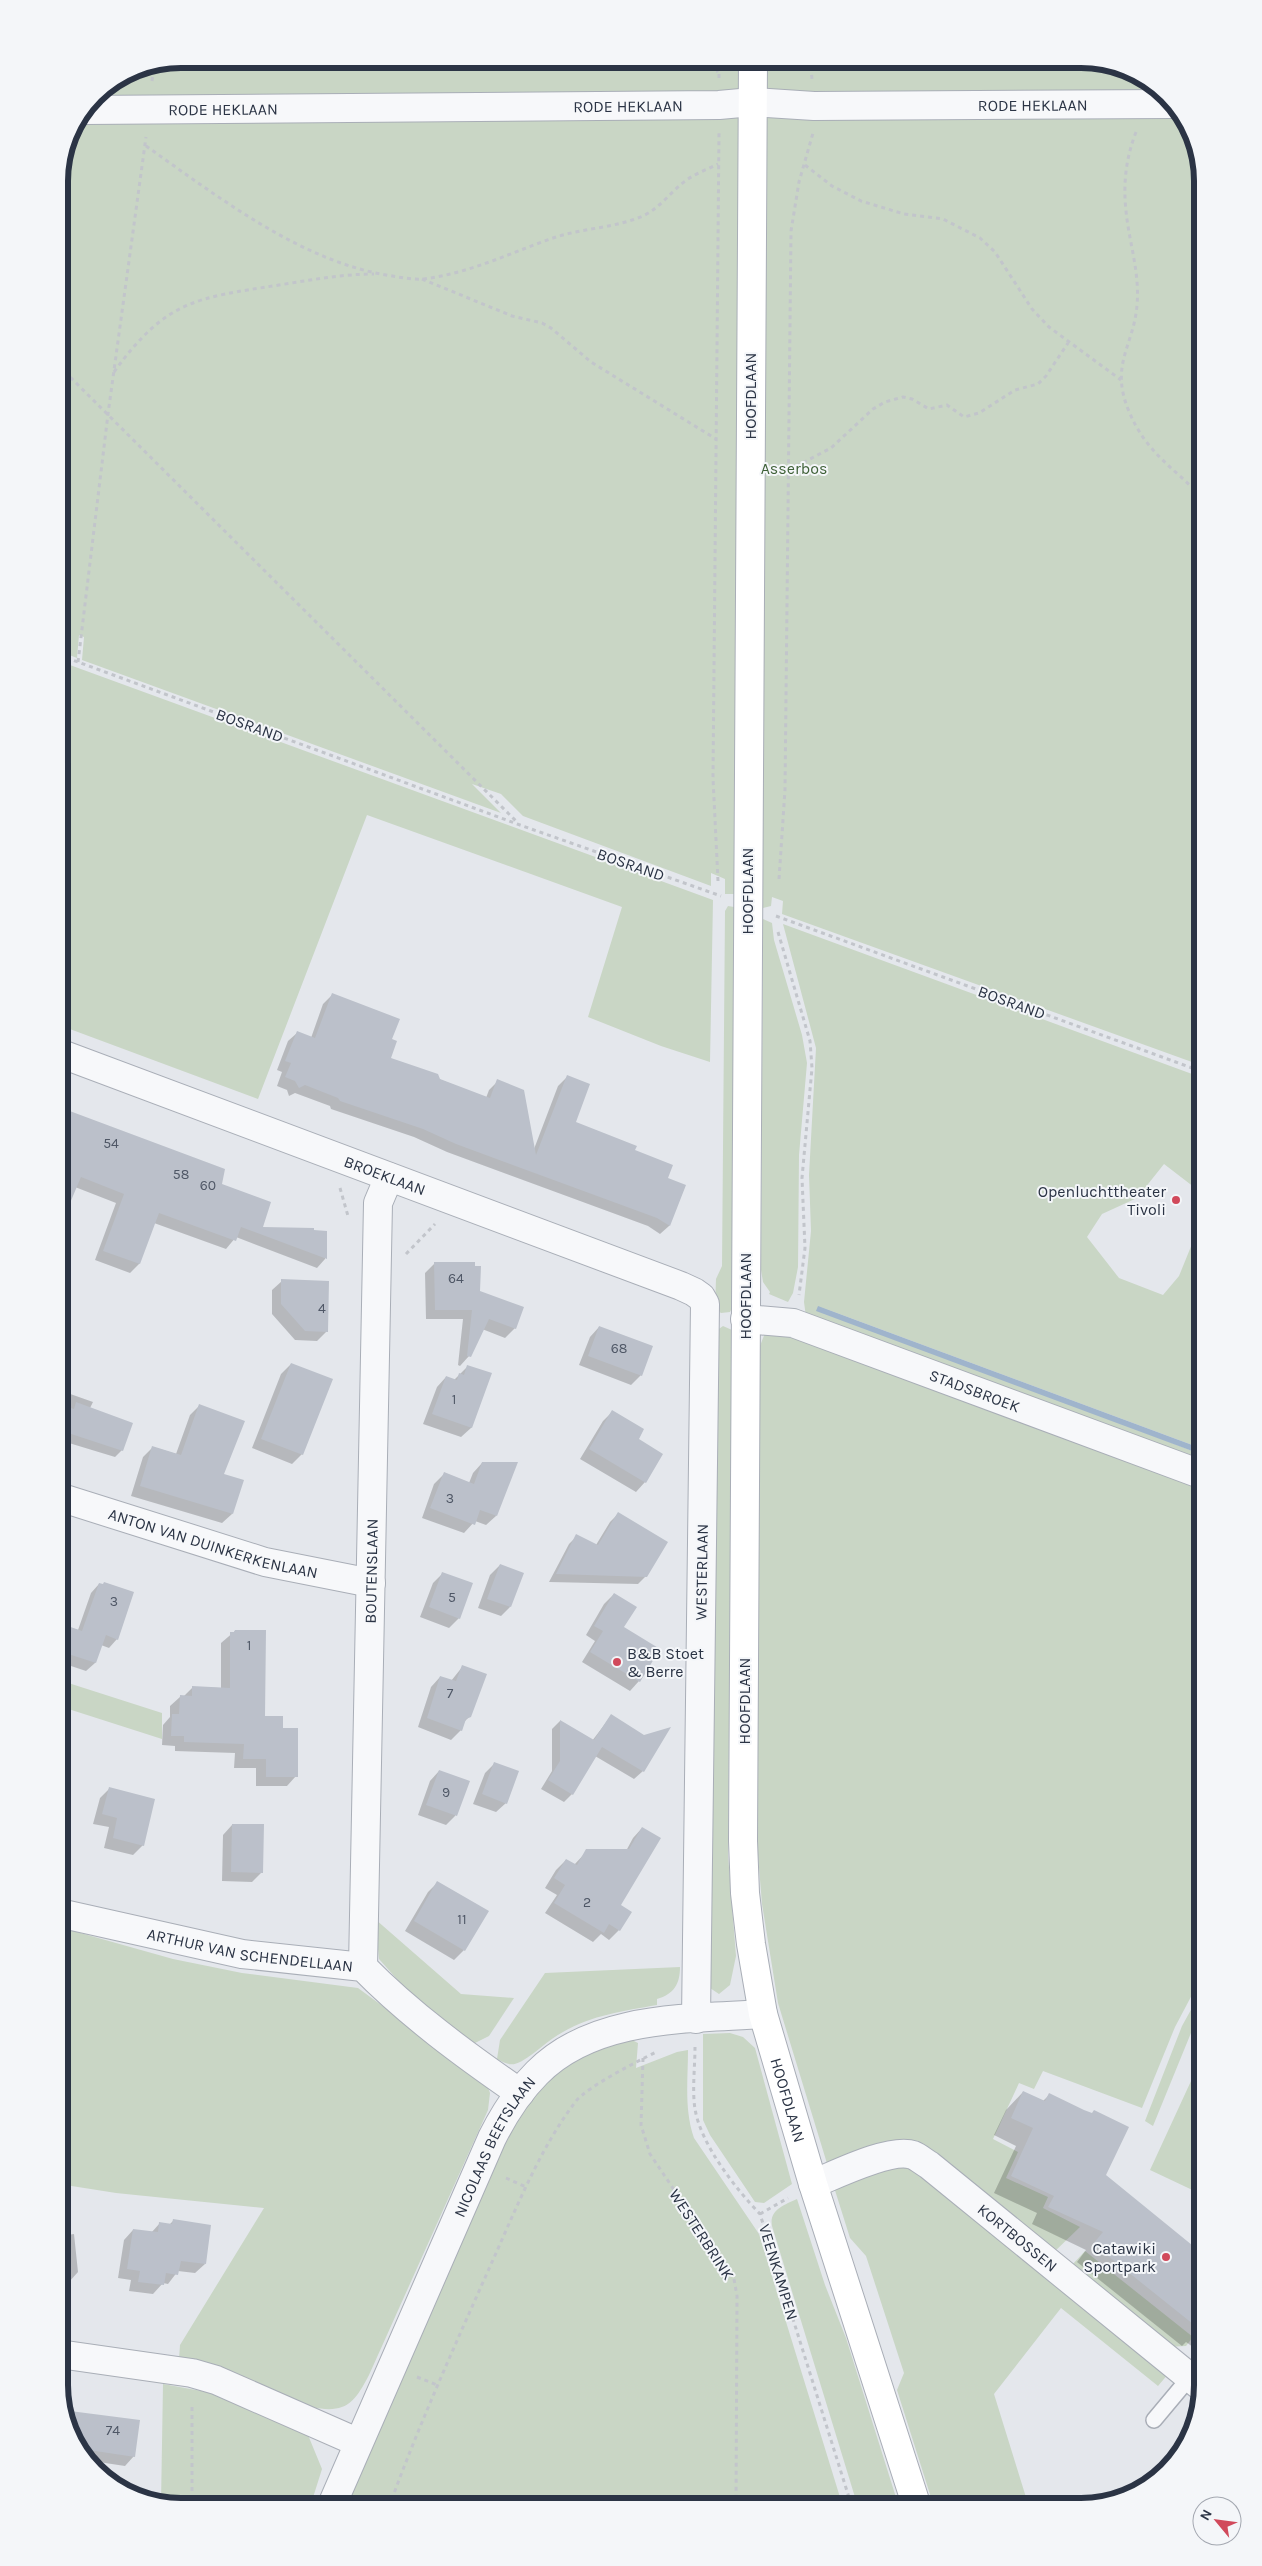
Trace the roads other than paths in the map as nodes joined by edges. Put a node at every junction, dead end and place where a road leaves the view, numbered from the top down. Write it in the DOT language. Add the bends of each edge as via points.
graph roads {
  1 [pos="753,68"];
  2 [pos="752,102"];
  3 [pos="1160,104"];
  4 [pos="92,110"];
  5 [pos="68,1056"];
  6 [pos="389,1177"];
  7 [pos="704,1304"];
  8 [pos="745,1319"];
  9 [pos="1194,1472"];
  10 [pos="68,1500"];
  11 [pos="371,1583"];
  12 [pos="68,1915"];
  13 [pos="363,1967"];
  14 [pos="763,2014"];
  15 [pos="696,2019"];
  16 [pos="520,2092"];
  17 [pos="813,2184"];
  18 [pos="68,2355"];
  19 [pos="1194,2380"];
  20 [pos="1194,2384"];
  21 [pos="1154,2420"];
  22 [pos="357,2442"];
  23 [pos="335,2498"];
  24 [pos="914,2498"];
  1 -- 2 [label="street, HOOFDLAAN"];
  2 -- 3 [label="street, RODE HEKLAAN" via="814,106"];
  2 -- 4 [label="street, RODE HEKLAAN"];
  2 -- 8 [label="street, HOOFDLAAN"];
  5 -- 6 [label="street, BROEKLAAN"];
  6 -- 7 [label="street, BROEKLAAN" via="694,1292"];
  6 -- 11 [label="street, BOUTENSLAAN" via="378,1203"];
  7 -- 15 [label="street, WESTERLAAN"];
  8 -- 9 [label="street, STADSBROEK" via="793,1323"];
  8 -- 14 [label="street, HOOFDLAAN" via="743,1841 751,1944"];
  10 -- 11 [label="street, ANTON VAN DUINKERKENLAAN" via="265,1562"];
  11 -- 13 [label="street, BOUTENSLAAN"];
  12 -- 13 [label="street, ARTHUR VAN SCHENDELLAAN" via="242,1954"];
  13 -- 16 [label="street, ARTHUR VAN SCHENDELLAAN" via="461,2051"];
  14 -- 15 [label="street, NICOLAAS BEETSLAAN"];
  14 -- 17 [label="street, HOOFDLAAN"];
  15 -- 16 [label="street, NICOLAAS BEETSLAAN" via="642,2024 597,2036 559,2055"];
  16 -- 22 [label="street, NICOLAAS BEETSLAAN" via="492,2138"];
  17 -- 19 [label="street, KORTBOSSEN" via="854,2166 899,2153 914,2155"];
  17 -- 24 [label="street, HOOFDLAAN"];
  18 -- 22 [label="street" via="192,2373 216,2380"];
  20 -- 21 [label="lane"];
  22 -- 23 [label="street, NICOLAAS BEETSLAAN"];
}
